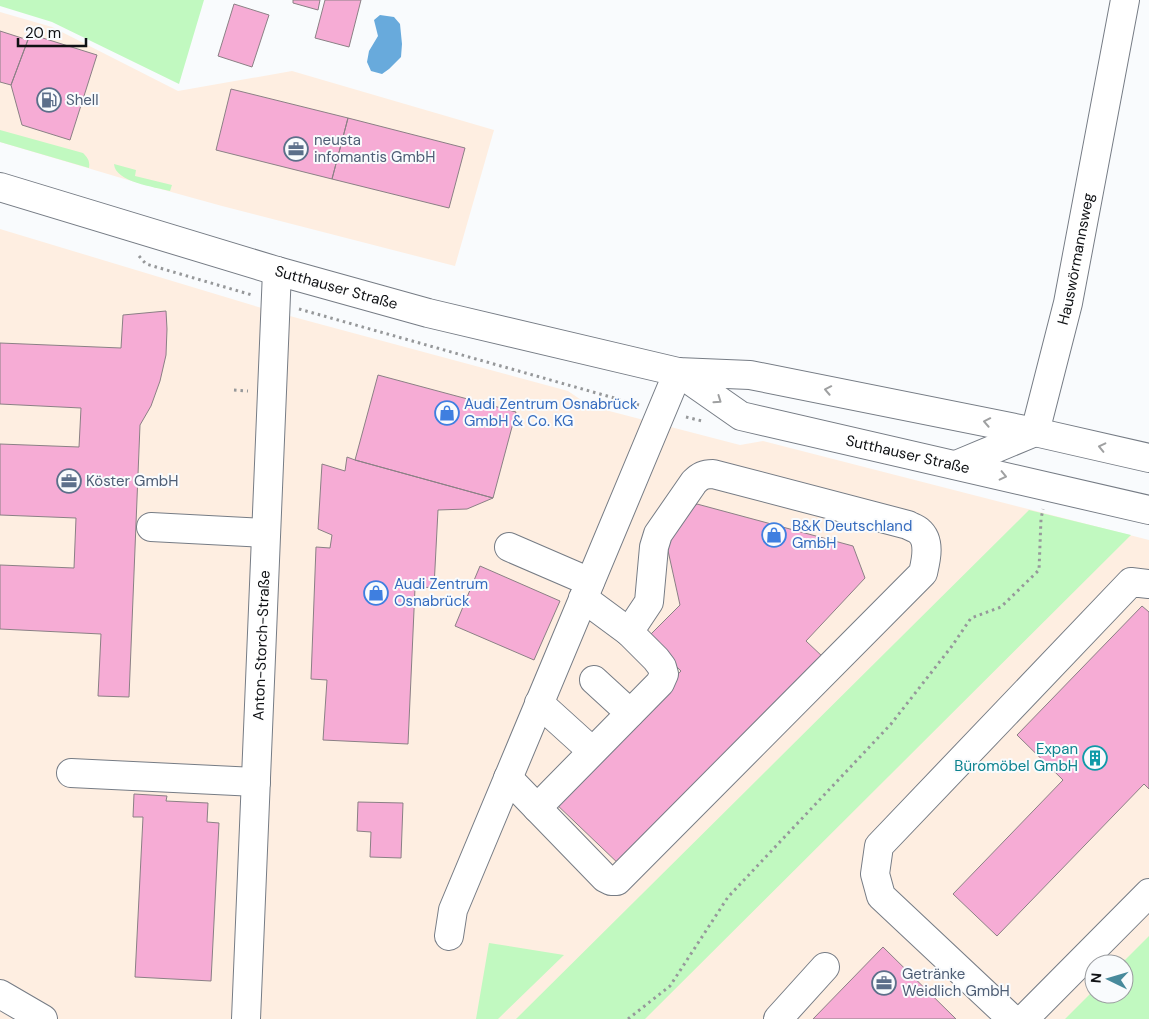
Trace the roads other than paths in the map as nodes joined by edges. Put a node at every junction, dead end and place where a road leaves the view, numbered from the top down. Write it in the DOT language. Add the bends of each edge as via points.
graph roads {
  1 [pos="1125,0"];
  2 [pos="0,187"];
  3 [pos="277,271"];
  4 [pos="678,372"];
  5 [pos="1035,432"];
  6 [pos="1149,458"];
  7 [pos="956,465"];
  8 [pos="1149,510"];
  9 [pos="151,527"];
  10 [pos="266,533"];
  11 [pos="509,547"];
  12 [pos="1149,584"];
  13 [pos="586,590"];
  14 [pos="629,632"];
  15 [pos="594,680"];
  16 [pos="539,703"];
  17 [pos="630,713"];
  18 [pos="592,751"];
  19 [pos="71,773"];
  20 [pos="508,778"];
  21 [pos="256,782"];
  22 [pos="537,808"];
  23 [pos="1149,894"];
  24 [pos="448,936"];
  25 [pos="825,967"];
  26 [pos="0,994"];
  27 [pos="43,1019"];
  28 [pos="246,1019"];
  29 [pos="778,1019"];
  30 [pos="1012,1019"];
  31 [pos="1024,1019"];
  1 -- 5 [label="street, Hauswörmannsweg" via="1068,303"];
  2 -- 3 [label="street, Sutthauser Straße"];
  3 -- 4 [label="street, Sutthauser Straße" via="428,313"];
  3 -- 10 [label="street, Anton-Storch-Straße"];
  5 -- 4 [label="street, Sutthauser Straße, one-way" via="750,375"];
  4 -- 7 [label="street, Sutthauser Straße, one-way" via="741,416"];
  4 -- 13 [label="street"];
  6 -- 5 [label="street, Sutthauser Straße, one-way"];
  5 -- 7 [label="street"];
  7 -- 8 [label="street, Sutthauser Straße, one-way"];
  9 -- 10 [label="street"];
  10 -- 21 [label="street, Anton-Storch-Straße"];
  11 -- 13 [label="street"];
  12 -- 30 [label="street" via="1131,582 879,846 875,874 881,896"];
  13 -- 14 [label="street"];
  13 -- 16 [label="street"];
  14 -- 17 [label="street" via="656,659 664,674 660,683"];
  14 -- 22 [label="street" via="649,602 658,534 694,482 704,474 908,525 920,532 926,544 923,573 617,881 605,878"];
  15 -- 17 [label="street"];
  16 -- 18 [label="street"];
  16 -- 20 [label="street"];
  17 -- 18 [label="street"];
  18 -- 22 [label="street"];
  19 -- 21 [label="street"];
  20 -- 22 [label="street"];
  20 -- 24 [label="street" via="453,910"];
  21 -- 28 [label="street, Anton-Storch-Straße"];
  23 -- 31 [label="street"];
  25 -- 29 [label="street"];
  26 -- 27 [label="street"];
}
